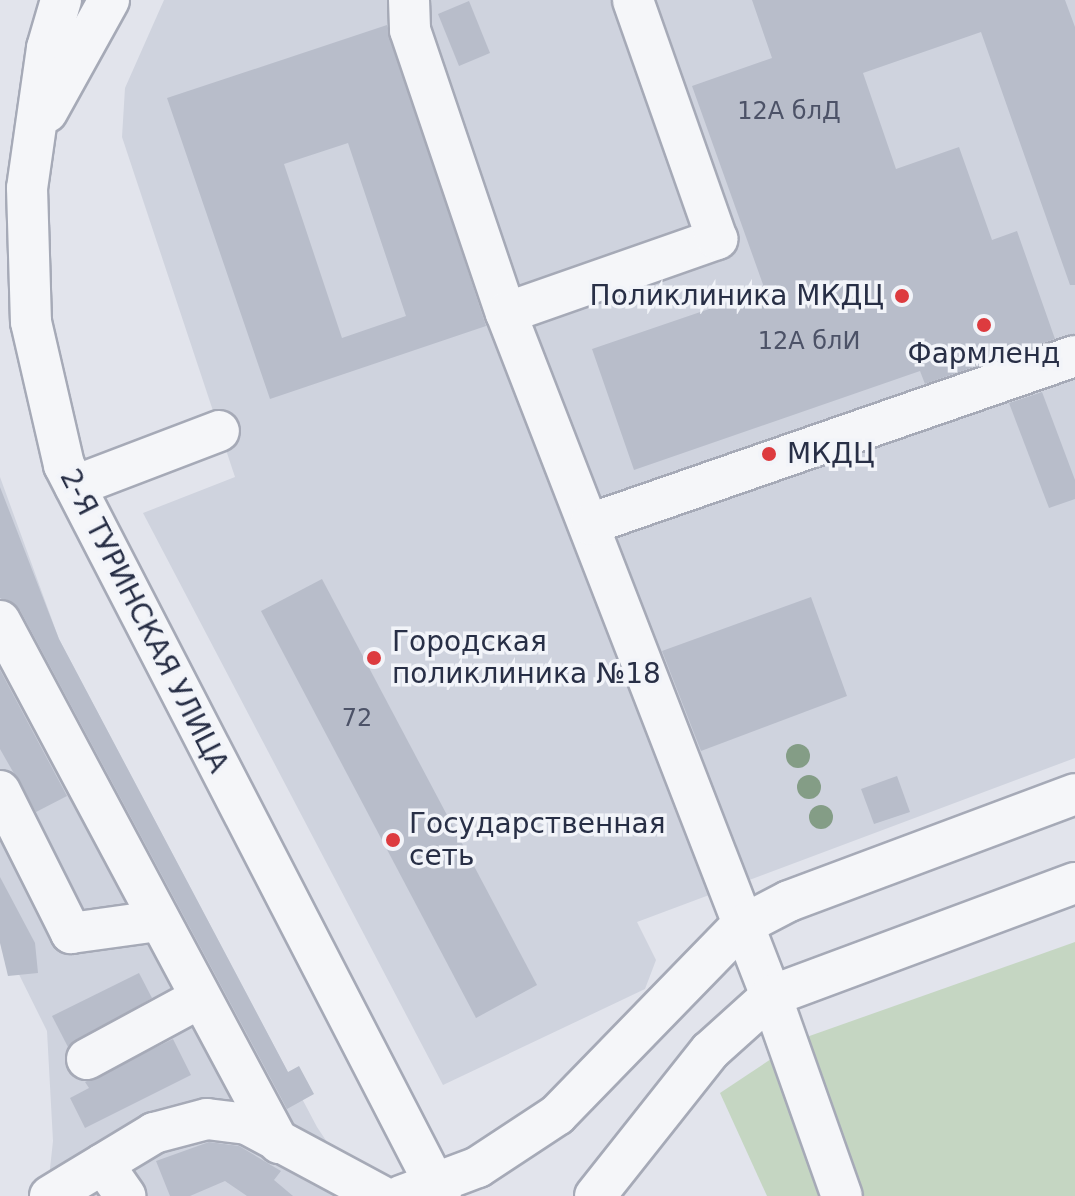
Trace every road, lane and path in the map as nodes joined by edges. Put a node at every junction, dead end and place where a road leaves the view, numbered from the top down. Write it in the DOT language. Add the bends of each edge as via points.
graph roads {
  1 [pos="61,0"];
  2 [pos="109,0"];
  3 [pos="409,0"];
  4 [pos="633,0"];
  5 [pos="34,134"];
  6 [pos="506,313"];
  7 [pos="1075,356"];
  8 [pos="219,431"];
  9 [pos="75,486"];
  10 [pos="590,524"];
  11 [pos="0,621"];
  12 [pos="0,791"];
  13 [pos="1075,794"];
  14 [pos="1075,883"];
  15 [pos="158,921"];
  16 [pos="741,926"];
  17 [pos="771,996"];
  18 [pos="200,998"];
  19 [pos="87,1059"];
  20 [pos="279,1143"];
  21 [pos="114,1180"];
  22 [pos="426,1193"];
  23 [pos="50,1196"];
  24 [pos="381,1196"];
  25 [pos="595,1196"];
  26 [pos="842,1196"];
  1 -- 5 [label="street, 2-Я ТУРИНСКАЯ УЛИЦА"];
  2 -- 5 [label="street"];
  3 -- 6 [label="street" via="410,30"];
  4 -- 6 [label="street" via="717,239"];
  5 -- 9 [label="street, 2-Я ТУРИНСКАЯ УЛИЦА" via="27,188 31,322 64,465"];
  6 -- 10 [label="street"];
  7 -- 10 [label="street"];
  8 -- 9 [label="street"];
  9 -- 22 [label="street, 2-Я ТУРИНСКАЯ УЛИЦА"];
  10 -- 16 [label="street"];
  11 -- 15 [label="street"];
  12 -- 15 [label="street" via="71,933"];
  13 -- 16 [label="street" via="789,901"];
  14 -- 17 [label="street"];
  15 -- 18 [label="street"];
  16 -- 17 [label="street"];
  16 -- 22 [label="street" via="557,1115 478,1167"];
  17 -- 25 [label="street" via="710,1051"];
  17 -- 26 [label="street"];
  18 -- 19 [label="street"];
  18 -- 20 [label="street"];
  20 -- 21 [label="street" via="247,1124 207,1119 154,1133"];
  20 -- 24 [label="street"];
  21 -- 23 [label="street"];
}
